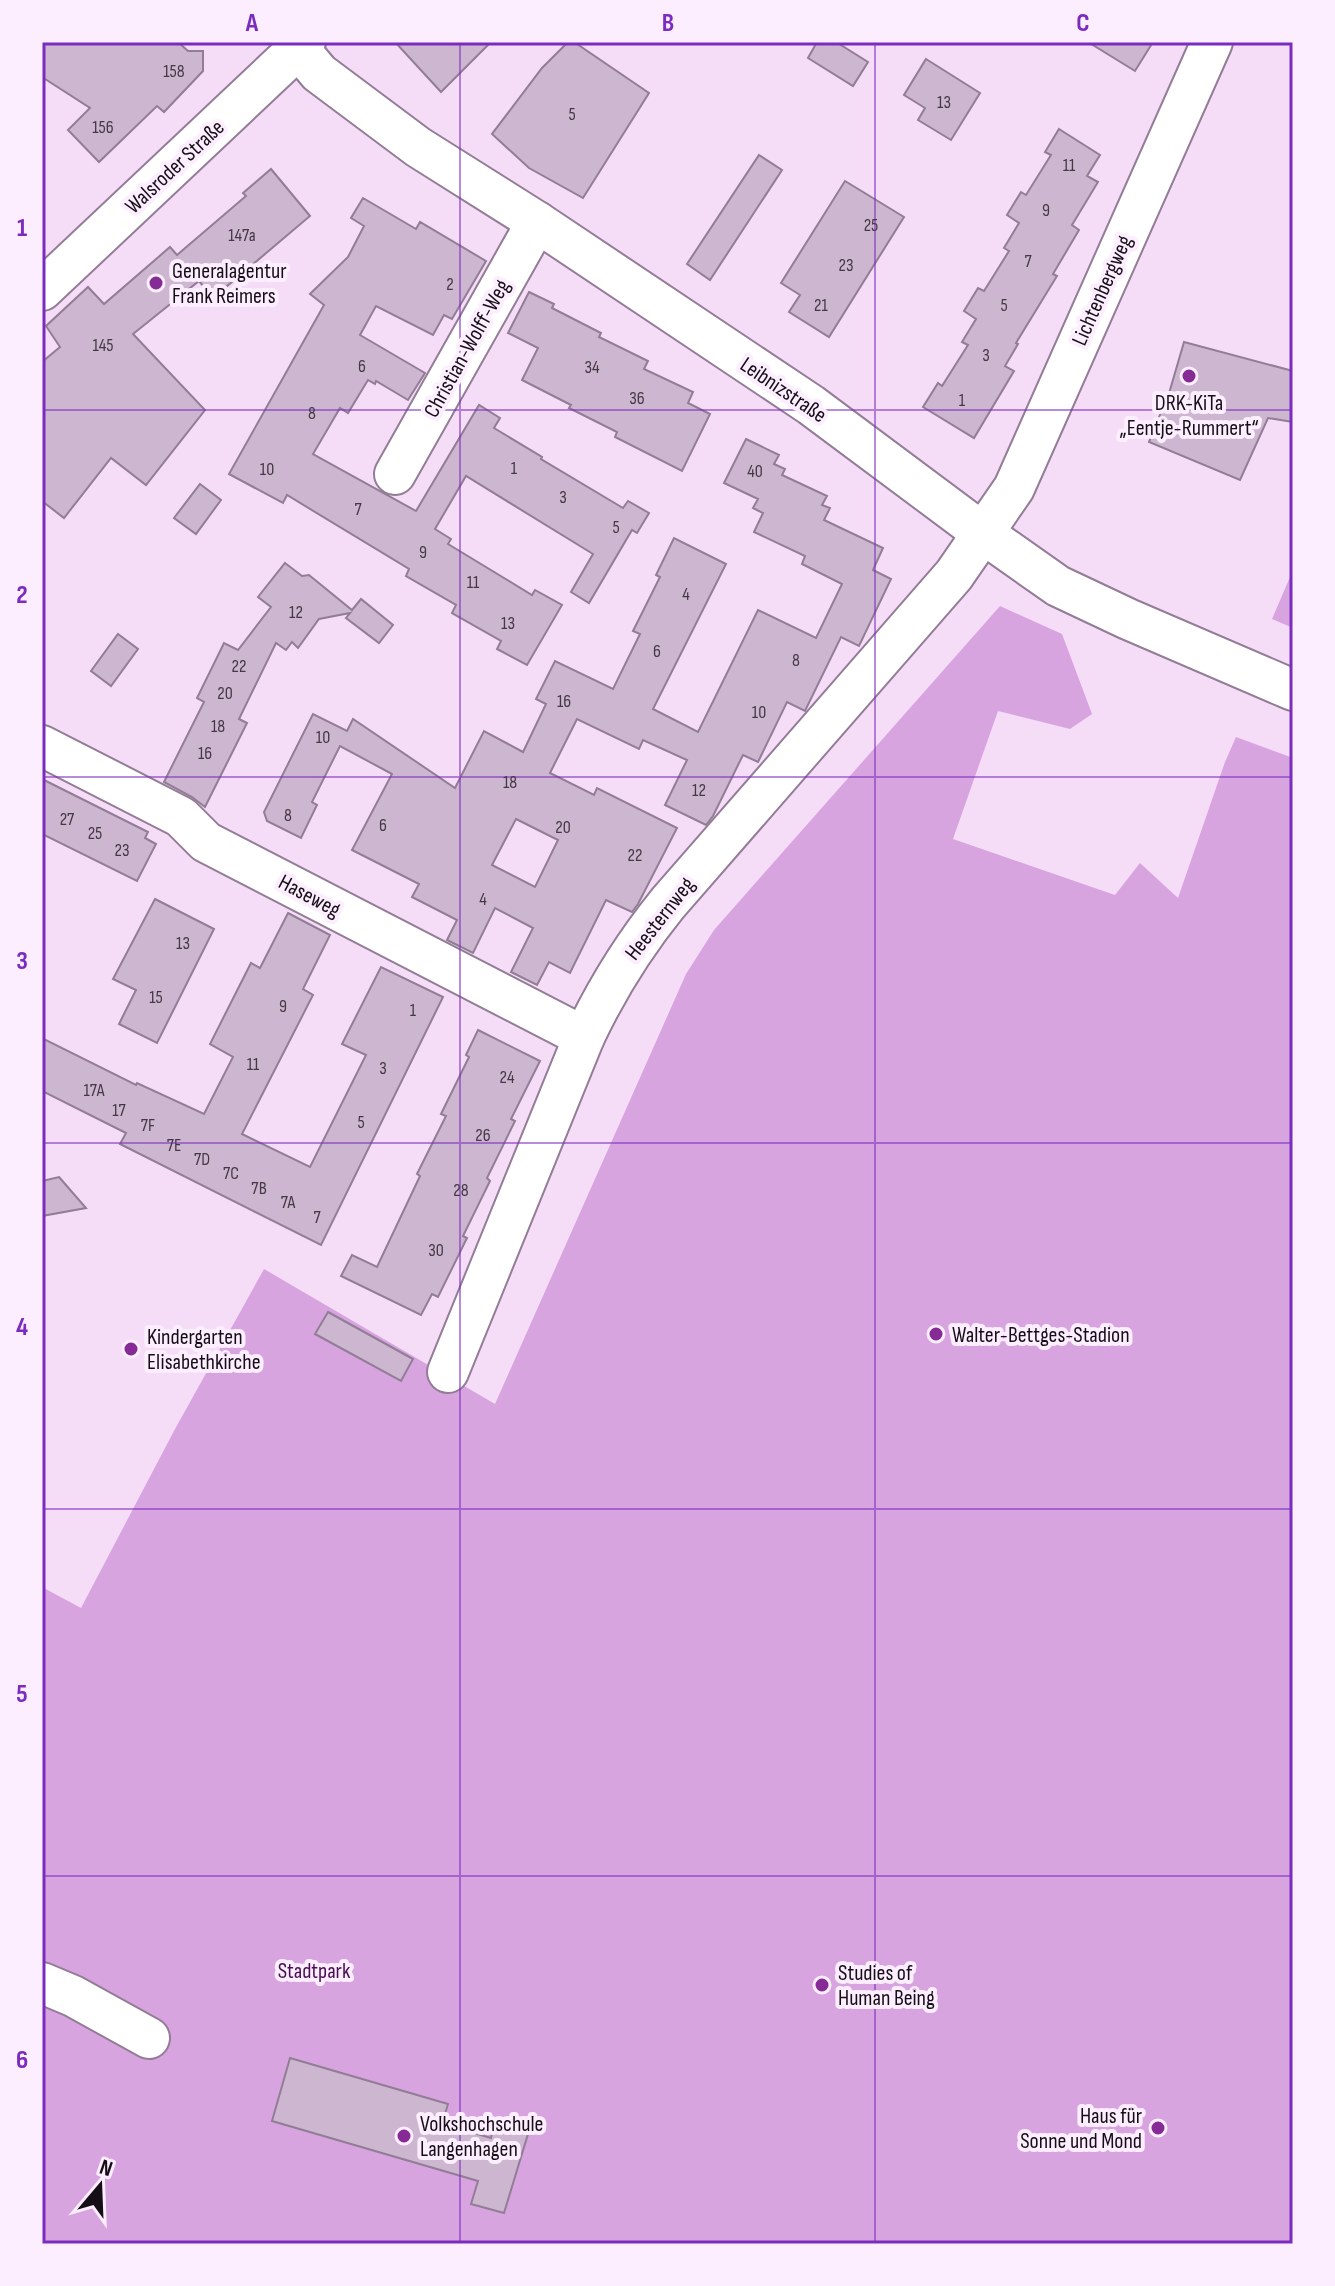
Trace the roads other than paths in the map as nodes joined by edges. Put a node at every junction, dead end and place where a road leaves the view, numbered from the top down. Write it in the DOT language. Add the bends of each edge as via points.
graph roads {
  1 [pos="1212,42"];
  2 [pos="299,44"];
  3 [pos="537,222"];
  4 [pos="42,290"];
  5 [pos="395,474"];
  6 [pos="984,534"];
  7 [pos="1293,690"];
  8 [pos="42,746"];
  9 [pos="584,1037"];
  10 [pos="448,1372"];
  11 [pos="42,1983"];
  12 [pos="149,2038"];
  1 -- 6 [label="street, Lichtenbergweg" via="1014,488"];
  2 -- 3 [label="street, Leibnizstraße" via="319,73 418,147"];
  2 -- 4 [label="street, Walsroder Straße"];
  3 -- 5 [label="street, Christian-Wolff-Weg"];
  3 -- 6 [label="street, Leibnizstraße" via="811,405"];
  6 -- 7 [label="street, Leibnizstraße" via="1058,586"];
  6 -- 9 [label="street, Heesternweg" via="635,944"];
  8 -- 9 [label="street, Haseweg" via="181,817 206,842"];
  9 -- 10 [label="street, Heesternweg"];
  11 -- 12 [label="street"];
}
